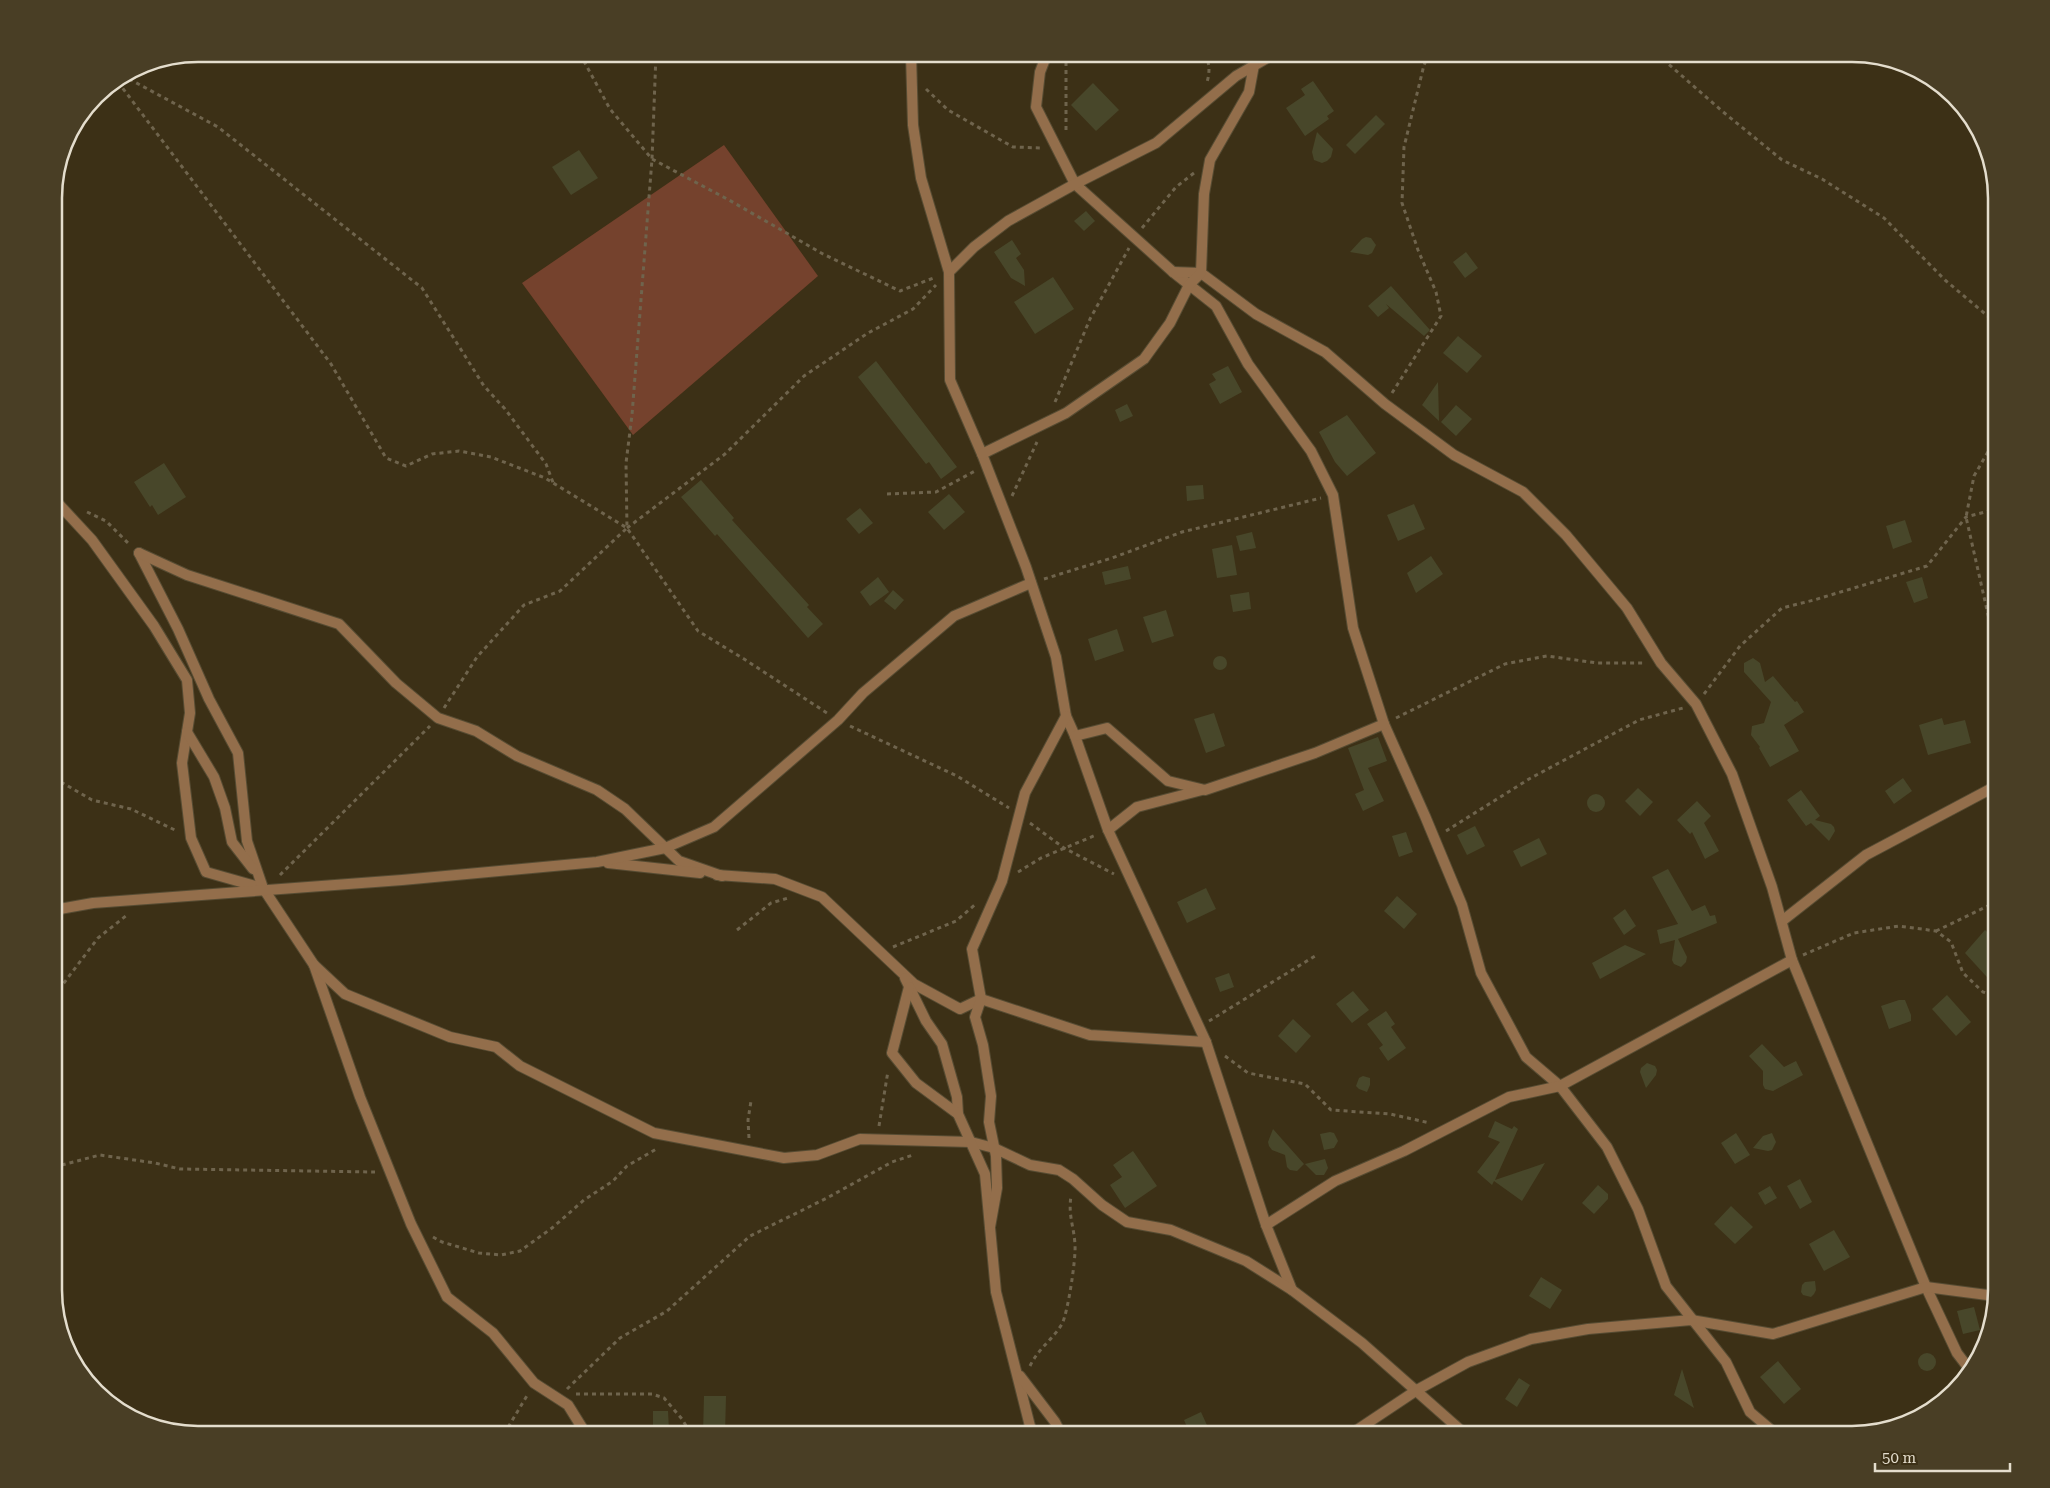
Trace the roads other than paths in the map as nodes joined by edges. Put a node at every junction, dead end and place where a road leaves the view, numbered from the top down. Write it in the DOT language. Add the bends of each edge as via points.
graph roads {
  1 [pos="1044,62"];
  2 [pos="1259,62"];
  3 [pos="911,63"];
  4 [pos="1254,65"];
  5 [pos="1074,184"];
  6 [pos="949,272"];
  7 [pos="1173,272"];
  8 [pos="1201,273"];
  9 [pos="1189,285"];
  10 [pos="982,454"];
  11 [pos="63,509"];
  12 [pos="1031,583"];
  13 [pos="1066,716"];
  14 [pos="1384,724"];
  15 [pos="187,732"];
  16 [pos="1075,736"];
  17 [pos="1205,790"];
  18 [pos="1988,790"];
  19 [pos="1108,830"];
  20 [pos="666,848"];
  21 [pos="597,862"];
  22 [pos="258,875"];
  23 [pos="722,876"];
  24 [pos="264,889"];
  25 [pos="63,908"];
  26 [pos="1782,921"];
  27 [pos="1792,960"];
  28 [pos="314,965"];
  29 [pos="903,973"];
  30 [pos="909,987"];
  31 [pos="981,999"];
  32 [pos="1206,1042"];
  33 [pos="1560,1086"];
  34 [pos="958,1114"];
  35 [pos="971,1142"];
  36 [pos="994,1148"];
  37 [pos="1266,1225"];
  38 [pos="990,1226"];
  39 [pos="1926,1287"];
  40 [pos="1292,1290"];
  41 [pos="1987,1295"];
  42 [pos="1691,1320"];
  43 [pos="1965,1363"];
  44 [pos="1017,1372"];
  45 [pos="1417,1390"];
  46 [pos="581,1426"];
  47 [pos="1030,1426"];
  48 [pos="1057,1426"];
  49 [pos="1363,1426"];
  50 [pos="1456,1426"];
  51 [pos="1767,1426"];
  1 -- 5 [label="street" via="1036,107"];
  2 -- 4 [label="street"];
  3 -- 6 [label="street" via="913,126 921,178"];
  4 -- 5 [label="street" via="1236,76 1156,143"];
  4 -- 8 [label="street" via="1249,92 1210,160 1204,194"];
  5 -- 6 [label="street" via="1008,221 974,247"];
  5 -- 7 [label="street"];
  6 -- 10 [label="street" via="950,380"];
  7 -- 8 [label="street"];
  7 -- 9 [label="street"];
  8 -- 9 [label="street"];
  8 -- 26 [label="street" via="1256,314 1325,352 1385,404 1454,455 1523,492 1566,535 1627,608 1661,663 1696,704 1732,774"];
  9 -- 10 [label="street" via="1170,322 1144,360 1066,413"];
  9 -- 14 [label="street" via="1216,306 1248,364 1311,451 1334,494 1353,628"];
  10 -- 12 [label="street"];
  11 -- 15 [label="street" via="92,540 154,626 187,680 190,713"];
  12 -- 13 [label="street" via="1056,657"];
  12 -- 20 [label="street" via="954,616 862,693 838,720 714,827"];
  13 -- 16 [label="street"];
  13 -- 31 [label="street" via="1025,793 1002,881 972,950"];
  14 -- 17 [label="street" via="1315,753"];
  14 -- 33 [label="street" via="1462,905 1481,973 1526,1057"];
  15 -- 22 [label="street" via="214,777 232,842"];
  15 -- 24 [label="street" via="182,763 190,838 206,872"];
  16 -- 17 [label="street" via="1107,728 1168,781"];
  16 -- 19 [label="street"];
  17 -- 19 [label="street" via="1137,807"];
  18 -- 26 [label="street" via="1866,855"];
  19 -- 32 [label="street"];
  20 -- 21 [label="street"];
  20 -- 22 [label="street" via="625,808 597,790 516,756 476,731 438,718 396,683 340,624 187,575 139,553 238,753 247,841"];
  20 -- 23 [label="street" via="678,861"];
  21 -- 23 [label="street"];
  21 -- 24 [label="street"];
  22 -- 24 [label="street"];
  23 -- 29 [label="street" via="775,879 822,897"];
  24 -- 25 [label="street"];
  24 -- 28 [label="street"];
  26 -- 27 [label="street"];
  27 -- 33 [label="street"];
  27 -- 39 [label="street"];
  28 -- 35 [label="street" via="345,994 450,1037 496,1047 520,1066 654,1133 784,1158 816,1155 860,1139"];
  28 -- 46 [label="street" via="390,1173 447,1297 493,1333 534,1383 568,1405"];
  29 -- 30 [label="street"];
  29 -- 31 [label="street" via="914,984 960,1009"];
  30 -- 34 [label="street" via="942,1044 957,1097"];
  30 -- 34 [label="street" via="892,1053 916,1083"];
  31 -- 32 [label="street" via="1090,1035"];
  31 -- 36 [label="street" via="975,1017 984,1045"];
  32 -- 37 [label="street"];
  33 -- 37 [label="street" via="1509,1097 1404,1151 1335,1181"];
  33 -- 42 [label="street" via="1607,1147 1638,1209 1666,1286"];
  34 -- 35 [label="street"];
  35 -- 36 [label="street"];
  35 -- 38 [label="street" via="984,1174"];
  36 -- 38 [label="street" via="997,1188"];
  36 -- 40 [label="street" via="1030,1165 1059,1170 1127,1222 1171,1230 1246,1260"];
  37 -- 40 [label="street"];
  38 -- 44 [label="street" via="996,1292"];
  39 -- 41 [label="street"];
  39 -- 42 [label="street" via="1773,1334"];
  39 -- 43 [label="street"];
  40 -- 45 [label="street"];
  42 -- 45 [label="street" via="1588,1329 1531,1339 1468,1362"];
  42 -- 51 [label="street" via="1726,1362 1750,1412"];
  44 -- 47 [label="street"];
  44 -- 48 [label="street"];
  45 -- 49 [label="street"];
  45 -- 50 [label="street"];
}
